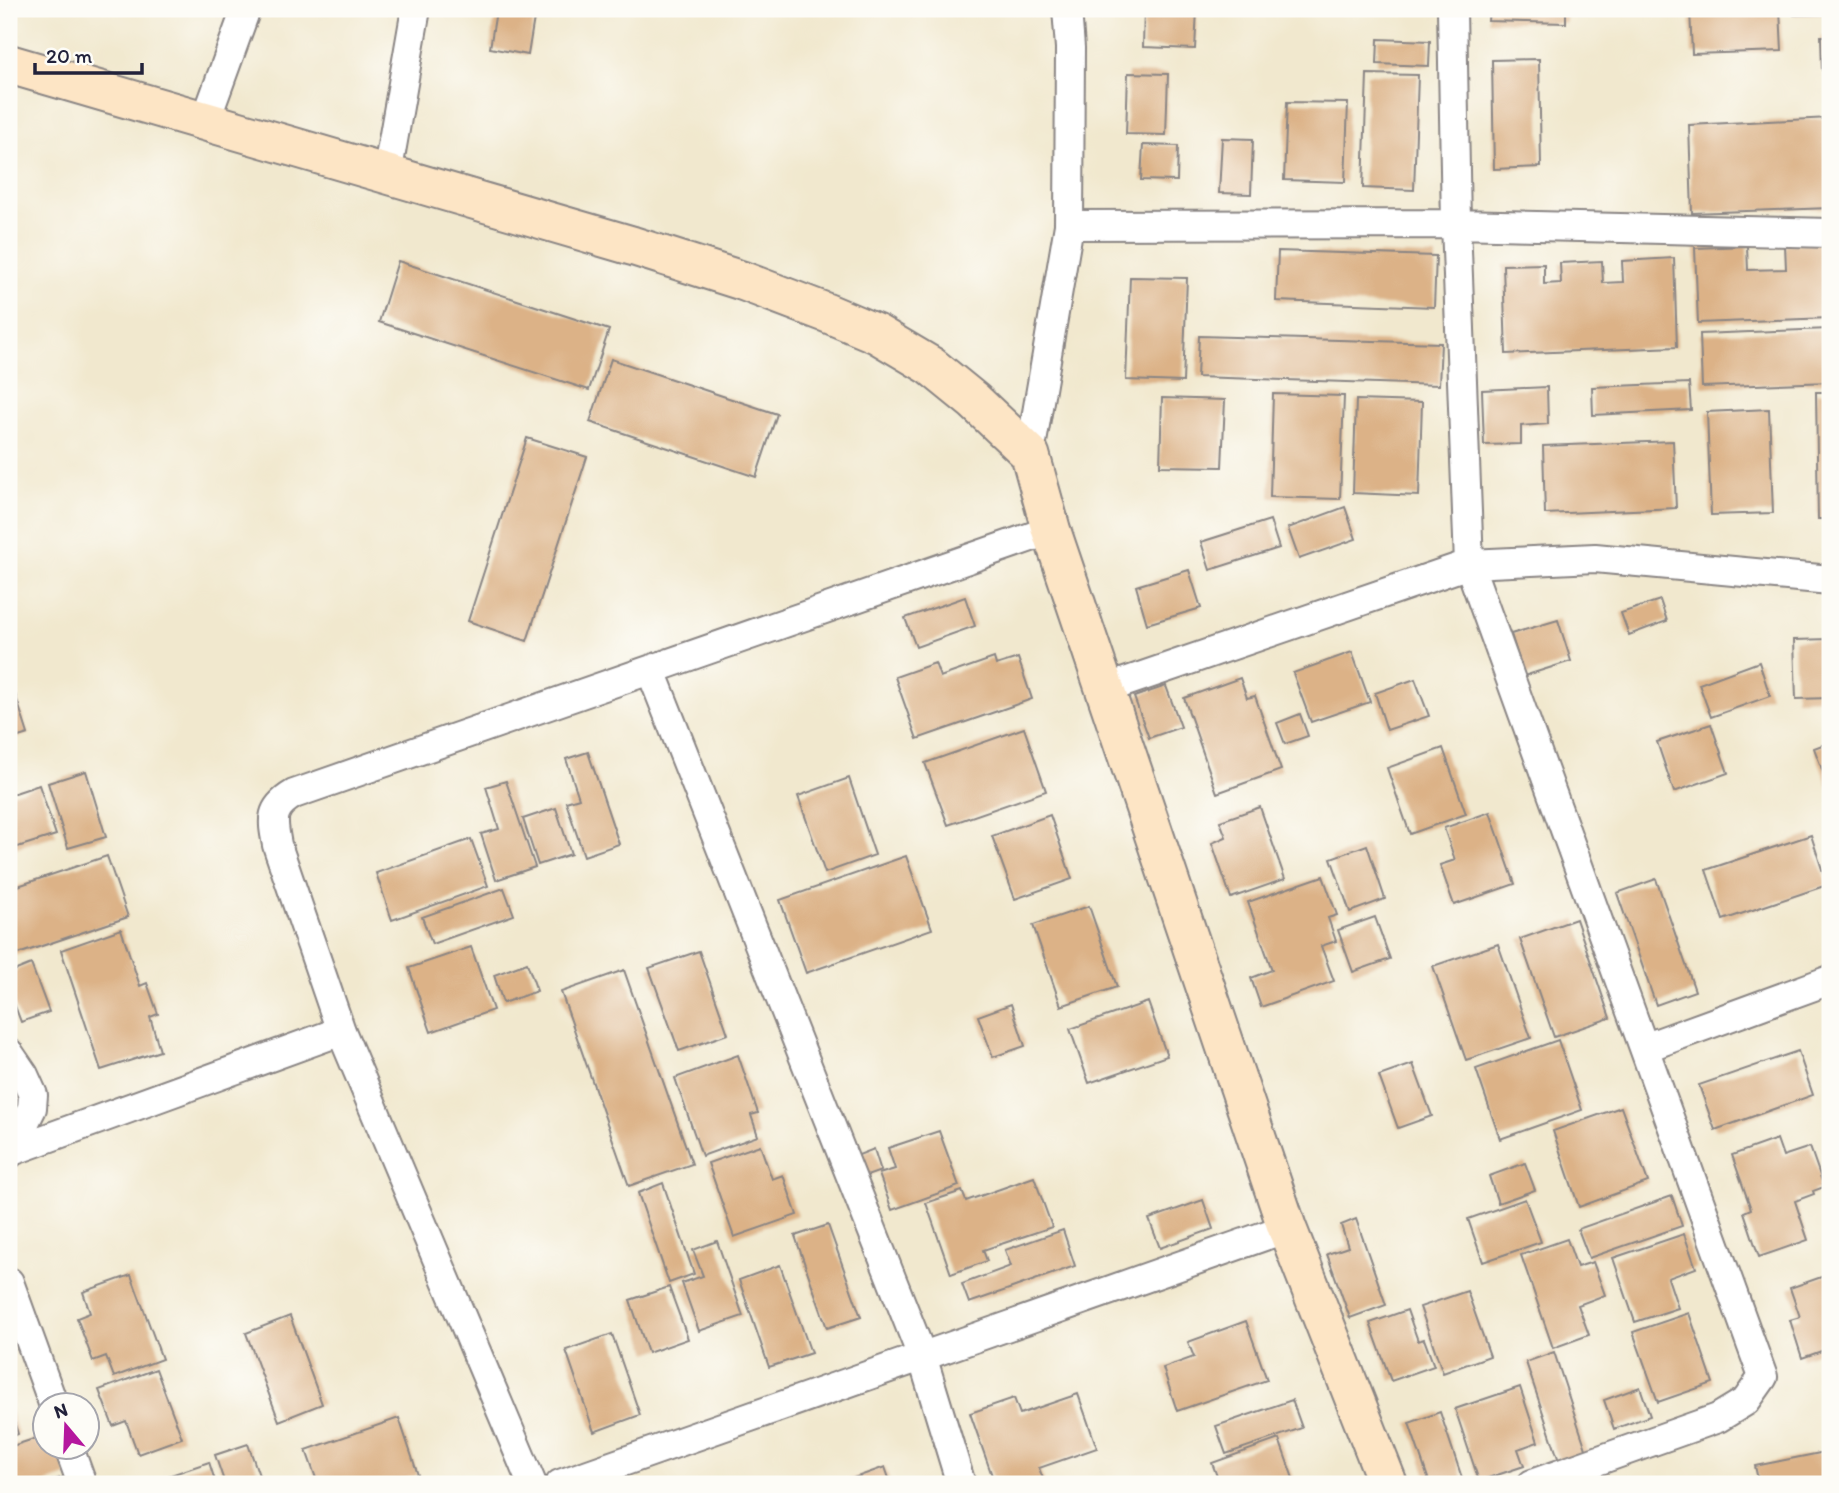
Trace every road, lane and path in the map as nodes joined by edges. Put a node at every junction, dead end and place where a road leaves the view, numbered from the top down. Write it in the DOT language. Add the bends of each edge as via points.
graph roads {
  1 [pos="246,9"];
  2 [pos="416,9"];
  3 [pos="1067,9"];
  4 [pos="1452,9"];
  5 [pos="9,64"];
  6 [pos="205,122"];
  7 [pos="387,175"];
  8 [pos="1456,224"];
  9 [pos="1069,225"];
  10 [pos="1830,233"];
  11 [pos="1030,454"];
  12 [pos="1051,530"];
  13 [pos="1469,564"];
  14 [pos="1830,580"];
  15 [pos="652,671"];
  16 [pos="1105,689"];
  17 [pos="1830,980"];
  18 [pos="341,1031"];
  19 [pos="1644,1048"];
  20 [pos="9,1053"];
  21 [pos="10,1153"];
  22 [pos="1287,1227"];
  23 [pos="9,1282"];
  24 [pos="922,1356"];
  25 [pos="49,1392"];
  26 [pos="74,1462"];
  27 [pos="82,1484"];
  28 [pos="532,1484"];
  29 [pos="561,1484"];
  30 [pos="961,1484"];
  31 [pos="1388,1484"];
  32 [pos="1532,1484"];
  1 -- 6 [label="street"];
  2 -- 7 [label="street"];
  3 -- 9 [label="street"];
  4 -- 8 [label="street"];
  5 -- 6 [label="street"];
  6 -- 7 [label="street"];
  7 -- 11 [label="street" via="743,281 877,334 930,366"];
  8 -- 9 [label="street"];
  8 -- 10 [label="street"];
  8 -- 13 [label="street"];
  9 -- 11 [label="street"];
  11 -- 12 [label="street"];
  12 -- 15 [label="street"];
  12 -- 16 [label="street"];
  13 -- 14 [label="street" via="1595,558"];
  13 -- 16 [label="street"];
  13 -- 19 [label="street"];
  15 -- 18 [label="street" via="281,802 273,825 277,845"];
  15 -- 24 [label="street"];
  16 -- 22 [label="street"];
  17 -- 19 [label="street"];
  18 -- 21 [label="street"];
  18 -- 28 [label="street"];
  19 -- 32 [label="street" via="1763,1377 1746,1401 1718,1418"];
  20 -- 21 [label="street" via="33,1095 32,1108"];
  22 -- 24 [label="street"];
  22 -- 31 [label="street"];
  23 -- 25 [label="street"];
  24 -- 29 [label="street"];
  24 -- 30 [label="street"];
  26 -- 27 [label="street"];
}
